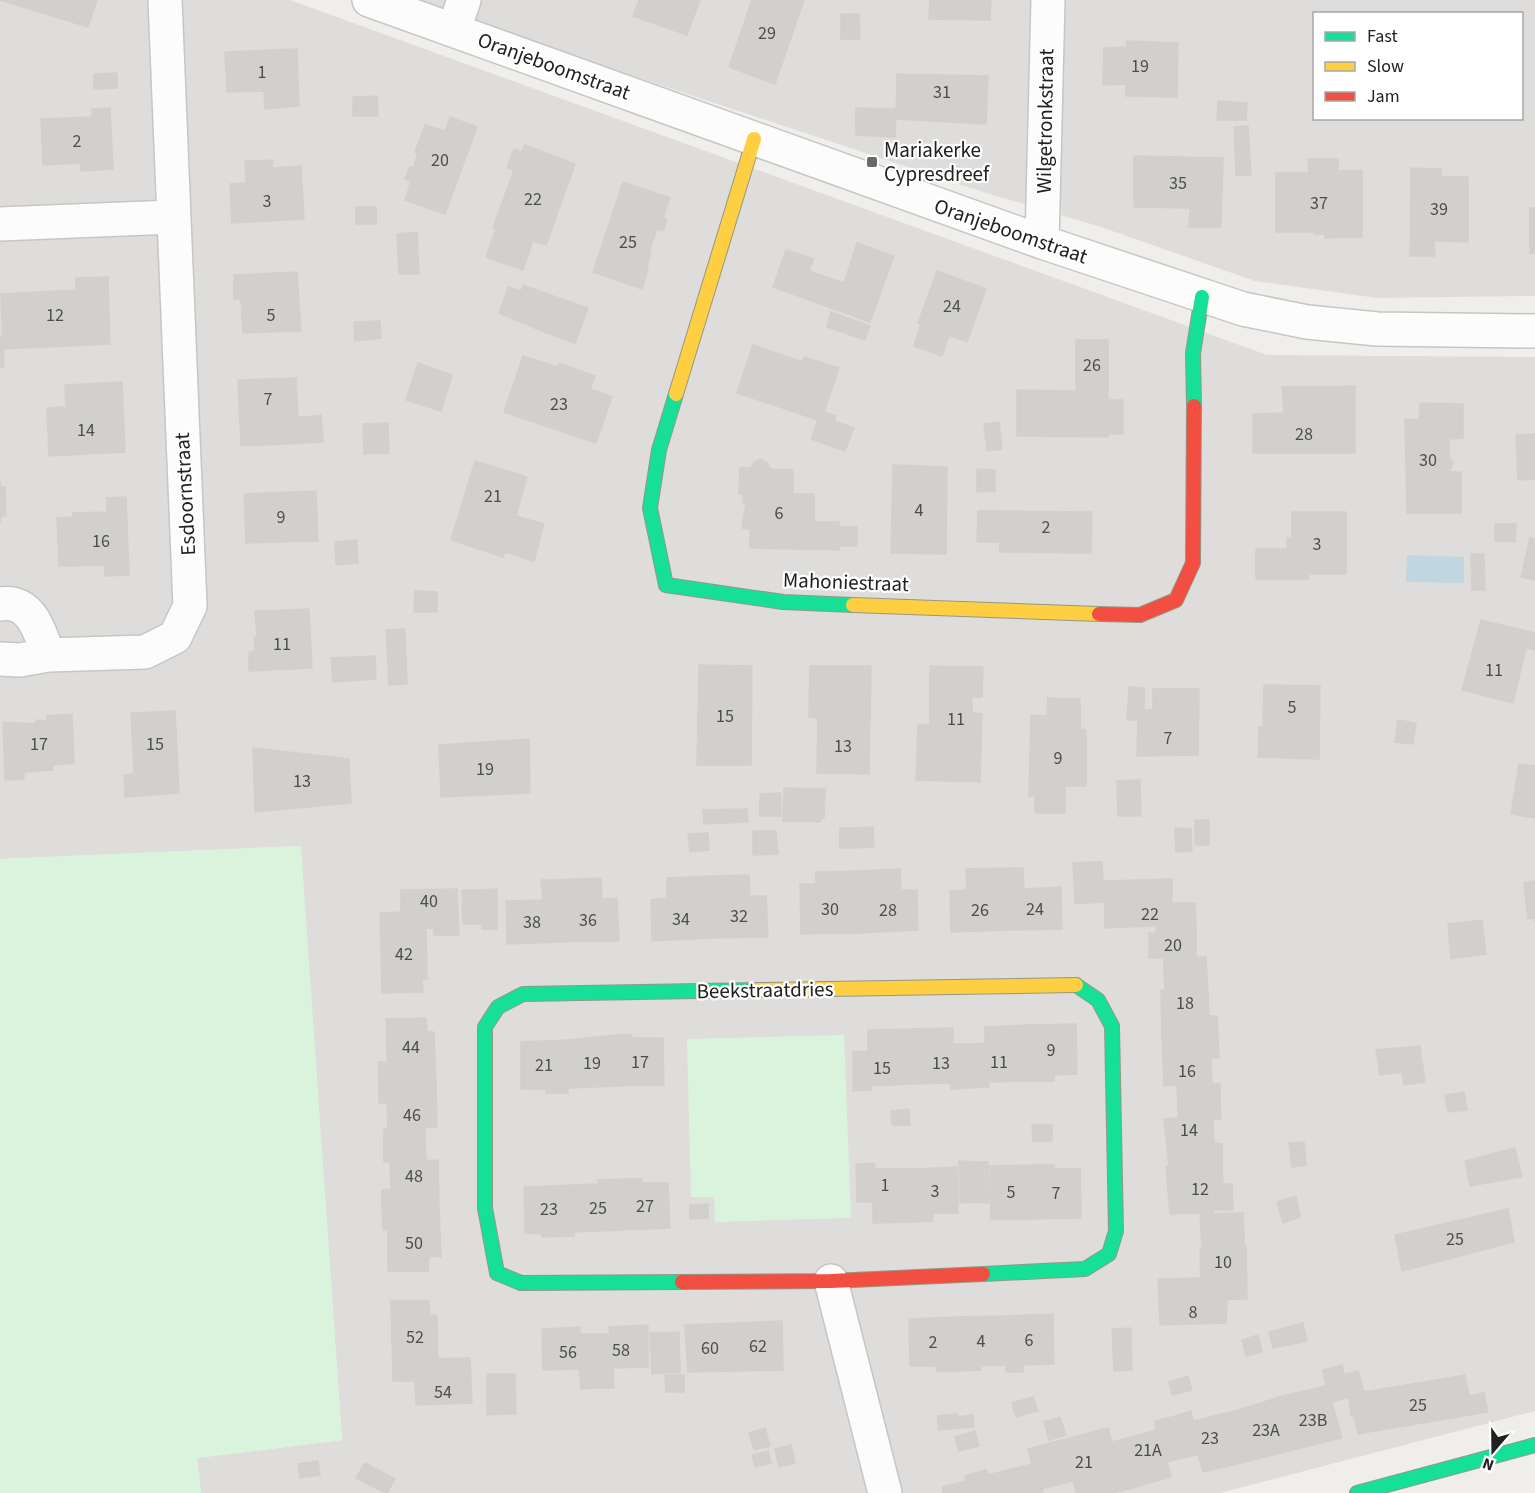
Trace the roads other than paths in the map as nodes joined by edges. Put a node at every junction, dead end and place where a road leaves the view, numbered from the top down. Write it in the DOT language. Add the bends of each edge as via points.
graph roads {
  1 [pos="165,0"];
  2 [pos="369,0"];
  3 [pos="1048,0"];
  4 [pos="459,15"];
  5 [pos="754,140"];
  6 [pos="172,217"];
  7 [pos="0,225"];
  8 [pos="1042,242"];
  9 [pos="1202,297"];
  10 [pos="1535,331"];
  11 [pos="0,604"];
  12 [pos="48,655"];
  13 [pos="0,659"];
  14 [pos="831,1281"];
  15 [pos="1535,1445"];
  16 [pos="885,1493"];
  17 [pos="1357,1493"];
  1 -- 6 [label="street, Esdoornstraat"];
  2 -- 4 [label="street, Oranjeboomstraat"];
  3 -- 8 [label="street, Wilgetronkstraat"];
  4 -- 5 [label="street, Oranjeboomstraat"];
  5 -- 8 [label="street, Oranjeboomstraat"];
  5 -- 9 [label="street, Mahoniestraat" via="659,450 650,508 666,585 783,602 1140,615 1176,600 1193,563 1193,354"];
  6 -- 7 [label="street"];
  6 -- 12 [label="street, Esdoornstraat" via="190,606 175,637 145,652"];
  8 -- 9 [label="street, Oranjeboomstraat"];
  9 -- 10 [label="street, Oranjeboomstraat" via="1307,322 1377,329"];
  11 -- 12 [label="street" via="11,602 29,612"];
  12 -- 13 [label="street, Esdoornstraat"];
  14 -- 14 [label="street, Beekstraatdries" via="1085,1269 1109,1254 1116,1231 1112,1026 1098,1000 1076,985 523,994 498,1007 485,1027 485,1208 497,1273 521,1283"];
  14 -- 16 [label="street"];
  15 -- 17 [label="street"];
}
